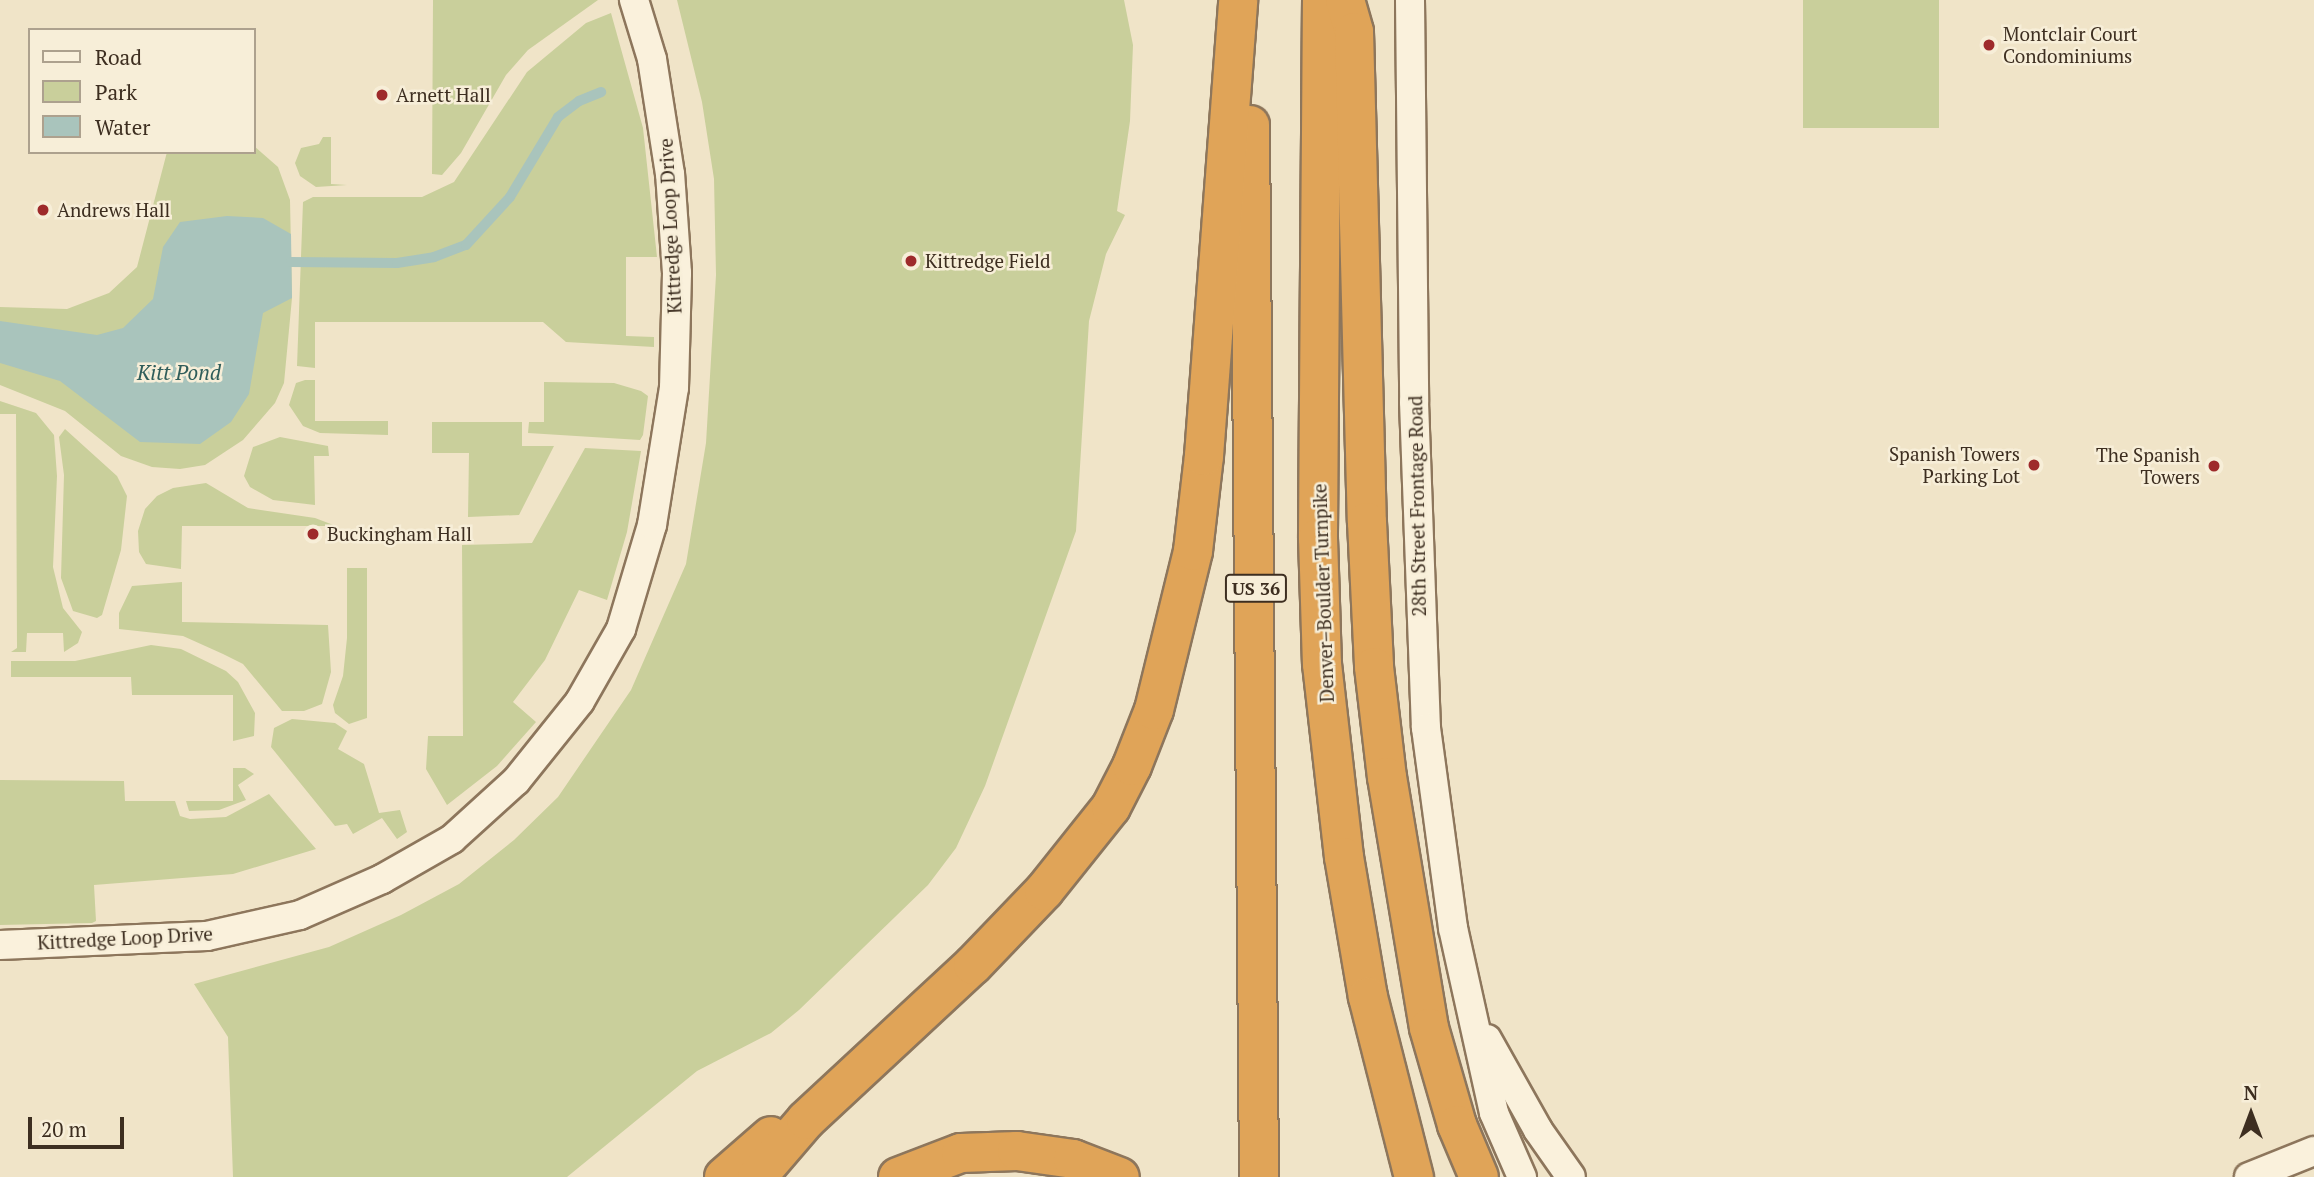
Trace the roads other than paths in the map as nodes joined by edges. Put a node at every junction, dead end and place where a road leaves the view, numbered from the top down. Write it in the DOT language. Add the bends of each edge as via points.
graph roads {
  1 [pos="634,0"];
  2 [pos="1238,0"];
  3 [pos="1246,0"];
  4 [pos="1322,0"];
  5 [pos="1345,0"];
  6 [pos="1410,0"];
  7 [pos="0,944"];
  8 [pos="1471,1008"];
  9 [pos="849,1080"];
  10 [pos="2314,1151"];
  11 [pos="724,1177"];
  12 [pos="757,1177"];
  13 [pos="898,1177"];
  14 [pos="1120,1177"];
  15 [pos="1259,1177"];
  16 [pos="1414,1177"];
  17 [pos="1479,1177"];
  18 [pos="1522,1177"];
  19 [pos="1571,1177"];
  20 [pos="2249,1177"];
  1 -- 7 [label="street, Kittredge Loop Drive" via="652,59 670,174 677,273 674,388 652,525 625,616 580,701 516,781 452,839 382,880 300,915 207,936"];
  2 -- 9 [label="highway" via="1203,470 1193,551 1154,710 1111,807 1083,847 1001,937"];
  3 -- 15 [label="highway, US 36" via="1256,574"];
  4 -- 16 [label="highway, Denver–Boulder Turnpike" via="1318,538 1322,664 1344,857 1368,997"];
  5 -- 17 [label="highway" via="1354,32 1367,522 1376,681 1412,950 1441,1077"];
  6 -- 8 [label="street, 28th Street Frontage Road" via="1421,661 1439,847"];
  8 -- 18 [label="street, 28th Street Frontage Road" via="1494,1113"];
  8 -- 19 [label="street, 28th Street Frontage Road" via="1516,1095"];
  9 -- 11 [label="highway" via="802,1112"];
  9 -- 12 [label="highway" via="806,1120"];
  10 -- 20 [label="street"];
  13 -- 14 [label="highway" via="961,1153 1017,1151 1073,1159"];
}
